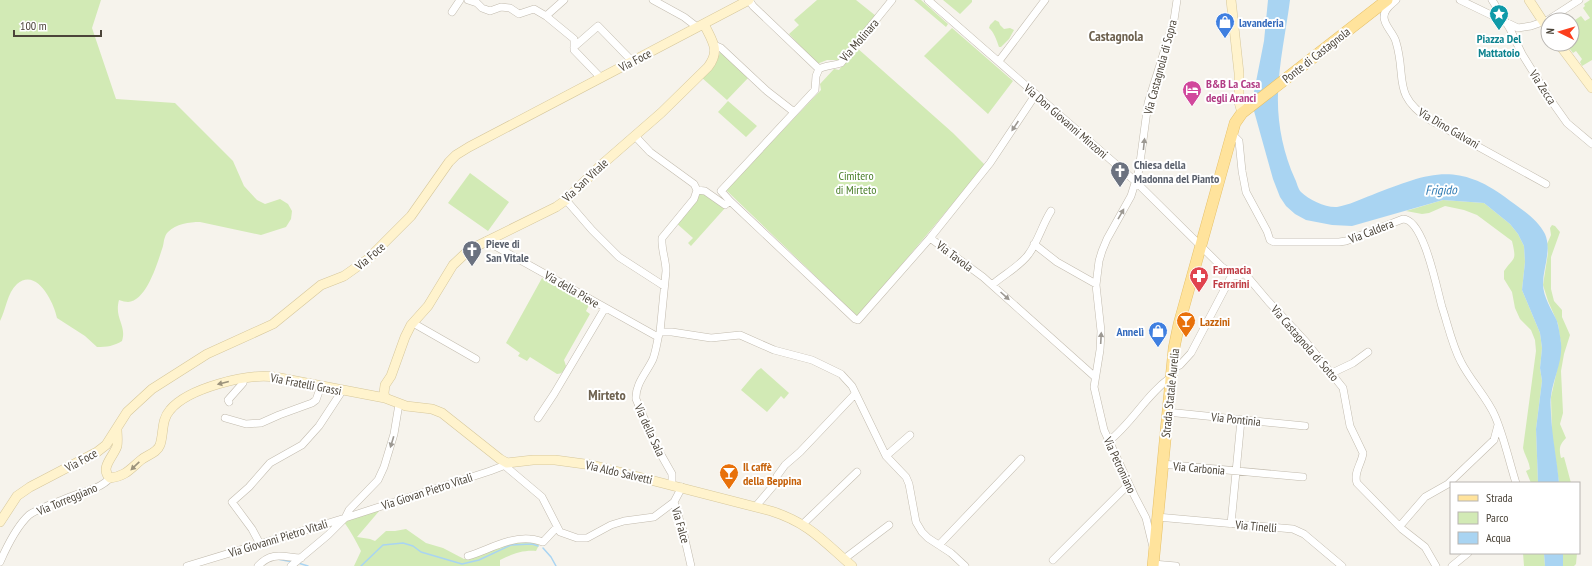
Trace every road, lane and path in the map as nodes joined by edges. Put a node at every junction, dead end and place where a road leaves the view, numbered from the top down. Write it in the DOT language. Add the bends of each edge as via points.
graph roads {
  1 [pos="460,0"];
  2 [pos="468,0"];
  3 [pos="564,0"];
  4 [pos="653,0"];
  5 [pos="749,0"];
  6 [pos="892,0"];
  7 [pos="928,0"];
  8 [pos="1045,0"];
  9 [pos="1177,0"];
  10 [pos="1231,0"];
  11 [pos="1387,0"];
  12 [pos="1396,0"];
  13 [pos="1460,0"];
  14 [pos="1492,0"];
  15 [pos="1529,0"];
  16 [pos="1579,0"];
  17 [pos="452,12"];
  18 [pos="1562,12"];
  19 [pos="1540,14"];
  20 [pos="546,16"];
  21 [pos="1506,22"];
  22 [pos="1540,24"];
  23 [pos="700,25"];
  24 [pos="714,45"];
  25 [pos="574,47"];
  26 [pos="1565,52"];
  27 [pos="632,61"];
  28 [pos="999,61"];
  29 [pos="820,69"];
  30 [pos="601,78"];
  31 [pos="1592,88"];
  32 [pos="1036,94"];
  33 [pos="794,112"];
  34 [pos="1244,112"];
  35 [pos="1232,134"];
  36 [pos="635,136"];
  37 [pos="1592,144"];
  38 [pos="1135,182"];
  39 [pos="1546,184"];
  40 [pos="698,190"];
  41 [pos="566,200"];
  42 [pos="730,201"];
  43 [pos="1051,212"];
  44 [pos="930,238"];
  45 [pos="486,241"];
  46 [pos="1034,244"];
  47 [pos="1201,246"];
  48 [pos="1232,275"];
  49 [pos="1096,284"];
  50 [pos="992,285"];
  51 [pos="664,286"];
  52 [pos="605,308"];
  53 [pos="413,323"];
  54 [pos="659,334"];
  55 [pos="1368,352"];
  56 [pos="476,359"];
  57 [pos="1171,373"];
  58 [pos="1332,373"];
  59 [pos="1095,377"];
  60 [pos="244,378"];
  61 [pos="321,386"];
  62 [pos="342,391"];
  63 [pos="855,394"];
  64 [pos="385,398"];
  65 [pos="230,402"];
  66 [pos="399,404"];
  67 [pos="1167,412"];
  68 [pos="225,418"];
  69 [pos="538,418"];
  70 [pos="1241,420"];
  71 [pos="1498,424"];
  72 [pos="1305,426"];
  73 [pos="117,429"];
  74 [pos="910,435"];
  75 [pos="1109,441"];
  76 [pos="886,456"];
  77 [pos="1021,459"];
  78 [pos="506,464"];
  79 [pos="1162,464"];
  80 [pos="1236,471"];
  81 [pos="857,472"];
  82 [pos="1303,477"];
  83 [pos="110,478"];
  84 [pos="1516,482"];
  85 [pos="672,484"];
  86 [pos="1129,484"];
  87 [pos="682,487"];
  88 [pos="674,502"];
  89 [pos="756,506"];
  90 [pos="1158,517"];
  91 [pos="346,518"];
  92 [pos="0,522"];
  93 [pos="803,524"];
  94 [pos="1231,524"];
  95 [pos="889,525"];
  96 [pos="1400,526"];
  97 [pos="557,527"];
  98 [pos="260,544"];
  99 [pos="939,545"];
  100 [pos="1154,551"];
  101 [pos="1467,554"];
  102 [pos="468,556"];
  103 [pos="300,558"];
  104 [pos="844,559"];
  105 [pos="1053,560"];
  106 [pos="0,562"];
  107 [pos="1153,565"];
  108 [pos="187,566"];
  109 [pos="258,566"];
  110 [pos="291,566"];
  111 [pos="691,566"];
  112 [pos="852,566"];
  113 [pos="966,566"];
  114 [pos="1176,566"];
  115 [pos="1342,566"];
  116 [pos="1436,566"];
  117 [pos="1452,566"];
  1 -- 17 [label="street"];
  2 -- 20 [label="street" via="490,11 501,7 510,8 519,14 534,9"];
  3 -- 20 [label="street"];
  4 -- 23 [label="street"];
  5 -- 23 [label="street, Via Foce"];
  5 -- 29 [label="street"];
  6 -- 29 [label="street, Via Molinara" via="841,62"];
  7 -- 28 [label="street, Via Don Giovanni Minzoni"];
  8 -- 28 [label="street"];
  38 -- 9 [label="street, Via Castagnola di Sopra, one-way" via="1142,155 1148,103 1174,20"];
  10 -- 34 [label="street" via="1239,73 1239,102"];
  11 -- 34 [label="main road, Ponte di Castagnola"];
  12 -- 39 [label="street, Via Dino Galvani" via="1385,11 1384,18 1396,40 1402,87 1409,102 1430,120"];
  13 -- 21 [label="street"];
  14 -- 21 [label="street, Via Zecca"];
  15 -- 19 [label="street"];
  16 -- 18 [label="street"];
  20 -- 25 [label="street" via="574,39"];
  21 -- 22 [label="street" via="1518,28"];
  21 -- 37 [label="street, Via Zecca" via="1550,99 1567,123"];
  23 -- 24 [label="street"];
  23 -- 27 [label="street, Via Foce"];
  24 -- 33 [label="street" via="721,48"];
  24 -- 36 [label="street, Via San Vitale" via="714,59 708,67"];
  25 -- 27 [label="street" via="598,26"];
  25 -- 30 [label="street"];
  26 -- 31 [label="street"];
  27 -- 30 [label="street, Via Foce"];
  28 -- 32 [label="street, Via Don Giovanni Minzoni"];
  29 -- 33 [label="street" via="816,76 815,90"];
  30 -- 73 [label="street, Via Foce" via="456,155 411,216 360,266 321,285 273,324 207,354 152,389 127,412"];
  32 -- 38 [label="street, Via Don Giovanni Minzoni"];
  32 -- 44 [label="street, Via Tavola, one-way" via="990,163"];
  33 -- 42 [label="street" via="722,188 723,194"];
  34 -- 35 [label="main road, Strada Statale Aurelia" via="1237,118"];
  35 -- 47 [label="main road, Strada Statale Aurelia"];
  35 -- 71 [label="street, Via Caldera" via="1239,141 1246,192 1270,240 1274,242 1339,242 1355,239 1403,219 1410,220 1428,252 1458,356"];
  36 -- 40 [label="street" via="650,152 694,184"];
  36 -- 41 [label="street, Via San Vitale"];
  38 -- 47 [label="street, Via Don Giovanni Minzoni"];
  49 -- 38 [label="street, Via Castagnola di Sopra, one-way" via="1102,251 1131,196"];
  40 -- 42 [label="street" via="703,190 725,205"];
  40 -- 51 [label="street, Via della Sala" via="694,199 662,238 666,262"];
  41 -- 45 [label="street, Via San Vitale"];
  41 -- 51 [label="street" via="618,257"];
  42 -- 44 [label="street" via="858,320"];
  43 -- 46 [label="street"];
  44 -- 50 [label="street, Via Tavola"];
  45 -- 52 [label="street, Via della Pieve"];
  45 -- 53 [label="street, Via San Vitale" via="469,250 453,265 428,306"];
  46 -- 49 [label="street" via="1057,262"];
  46 -- 50 [label="street" via="1027,257"];
  47 -- 48 [label="street, Via Castagnola di Sotto"];
  47 -- 57 [label="main road, Strada Statale Aurelia" via="1179,324"];
  48 -- 57 [label="street" via="1191,353"];
  48 -- 58 [label="street, Via Castagnola di Sotto" via="1246,275"];
  59 -- 49 [label="street, Via Petroniano, one-way" via="1101,331"];
  50 -- 59 [label="street, Via Tavola, one-way"];
  51 -- 54 [label="street, Via della Sala"];
  52 -- 54 [label="street, Via della Pieve"];
  52 -- 69 [label="street"];
  53 -- 56 [label="street"];
  53 -- 64 [label="street, Via San Vitale" via="385,385"];
  54 -- 63 [label="street" via="672,332 710,338 746,336 774,350 812,360 841,374 852,386"];
  54 -- 85 [label="street, Via della Sala" via="654,357 638,385 636,399 655,444 672,474"];
  55 -- 58 [label="street"];
  57 -- 67 [label="main road, Strada Statale Aurelia"];
  57 -- 75 [label="street" via="1121,432"];
  58 -- 96 [label="street, Via Castagnola di Sotto" via="1345,391 1350,426 1364,453 1355,479"];
  59 -- 75 [label="street, Via Petroniano" via="1094,387"];
  60 -- 61 [label="street, Via Fratelli Grassi" via="264,375"];
  60 -- 65 [label="street" via="243,383 228,400"];
  60 -- 83 [label="street, Via Fratelli Grassi, one-way" via="205,388 177,404 167,414 158,449 130,471"];
  61 -- 62 [label="street, Via Fratelli Grassi"];
  61 -- 68 [label="street" via="316,400 312,403 261,423 246,424"];
  62 -- 64 [label="street, Via Fratelli Grassi"];
  62 -- 98 [label="street" via="319,426 302,445 270,463 232,502"];
  63 -- 76 [label="street"];
  63 -- 89 [label="street" via="785,465 774,485"];
  64 -- 66 [label="street"];
  66 -- 78 [label="street" via="442,413"];
  66 -- 91 [label="street, one-way" via="394,434 381,475 349,510"];
  67 -- 70 [label="street, Via Pontinia"];
  67 -- 79 [label="main road, Strada Statale Aurelia"];
  70 -- 72 [label="street, Via Pontinia"];
  70 -- 80 [label="street, Via Carbonia"];
  71 -- 84 [label="street, Via Caldera"];
  71 -- 96 [label="street" via="1494,440 1446,484 1425,497"];
  73 -- 83 [label="street" via="117,447 106,468"];
  73 -- 92 [label="street, Via Foce" via="106,445 97,452 30,486 17,496"];
  74 -- 76 [label="street"];
  75 -- 86 [label="street, Via Petroniano"];
  76 -- 99 [label="street" via="906,477 916,522 928,538"];
  77 -- 99 [label="street"];
  78 -- 85 [label="street, Via Aldo Salvetti" via="533,460 576,462"];
  78 -- 91 [label="street, Via Giovan Pietro Vitali"];
  78 -- 97 [label="street" via="542,497"];
  79 -- 80 [label="street, Via Carbonia"];
  79 -- 90 [label="main road, Strada Statale Aurelia"];
  80 -- 82 [label="street, Via Carbonia"];
  80 -- 94 [label="street, Via Carbonia"];
  81 -- 93 [label="street"];
  83 -- 106 [label="street, Via Torreggiano" via="87,491 29,516 14,535"];
  85 -- 87 [label="street, Via Aldo Salvetti"];
  86 -- 100 [label="street, Via Petroniano" via="1146,518"];
  86 -- 105 [label="street"];
  87 -- 88 [label="street, Via Falce"];
  87 -- 89 [label="street, Via Aldo Salvetti"];
  88 -- 97 [label="street" via="654,517 611,525 587,538 577,538 560,532"];
  88 -- 111 [label="street, Via Falce"];
  89 -- 93 [label="street, Via Aldo Salvetti"];
  90 -- 94 [label="street, Via Tinelli"];
  90 -- 100 [label="main road, Strada Statale Aurelia"];
  91 -- 98 [label="street, Via Giovanni Pietro Vitali"];
  91 -- 103 [label="street"];
  93 -- 104 [label="street, Via Aldo Salvetti"];
  94 -- 115 [label="street, Via Tinelli" via="1293,530 1304,534"];
  95 -- 104 [label="street"];
  96 -- 116 [label="street, Via Castagnola di Sotto" via="1425,547"];
  97 -- 102 [label="street" via="543,542 527,539 502,543"];
  98 -- 108 [label="street, Via Giovanni Pietro Vitali"];
  99 -- 113 [label="street"];
  100 -- 107 [label="main road, Strada Statale Aurelia"];
  101 -- 117 [label="street"];
  103 -- 109 [label="street" via="275,555"];
  103 -- 110 [label="street"];
  104 -- 112 [label="street, Via Aldo Salvetti"];
  107 -- 114 [label="street"];
}
